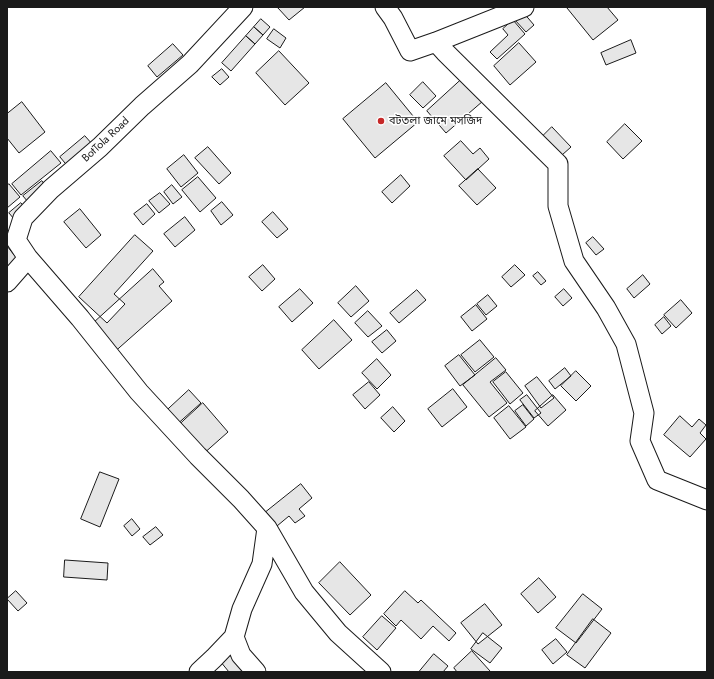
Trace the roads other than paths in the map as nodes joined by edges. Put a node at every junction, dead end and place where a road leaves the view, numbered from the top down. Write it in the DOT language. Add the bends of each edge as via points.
graph roads {
  1 [pos="243,7"];
  2 [pos="385,7"];
  3 [pos="524,7"];
  4 [pos="436,42"];
  5 [pos="28,258"];
  6 [pos="7,282"];
  7 [pos="707,500"];
  8 [pos="267,528"];
  9 [pos="234,637"];
  10 [pos="199,672"];
  11 [pos="256,672"];
  12 [pos="380,672"];
  1 -- 5 [label="street, BotTola Road" via="190,64 51,189 23,218 16,240"];
  2 -- 4 [label="street" via="410,51"];
  3 -- 4 [label="street"];
  4 -- 7 [label="street" via="558,164 558,206 574,261 606,308 626,344 644,413 640,441 657,480"];
  5 -- 6 [label="street"];
  5 -- 8 [label="street" via="139,392"];
  8 -- 9 [label="street" via="262,564 242,609"];
  8 -- 12 [label="street" via="304,592 338,633"];
  9 -- 10 [label="street"];
  9 -- 11 [label="street" via="241,655"];
}
